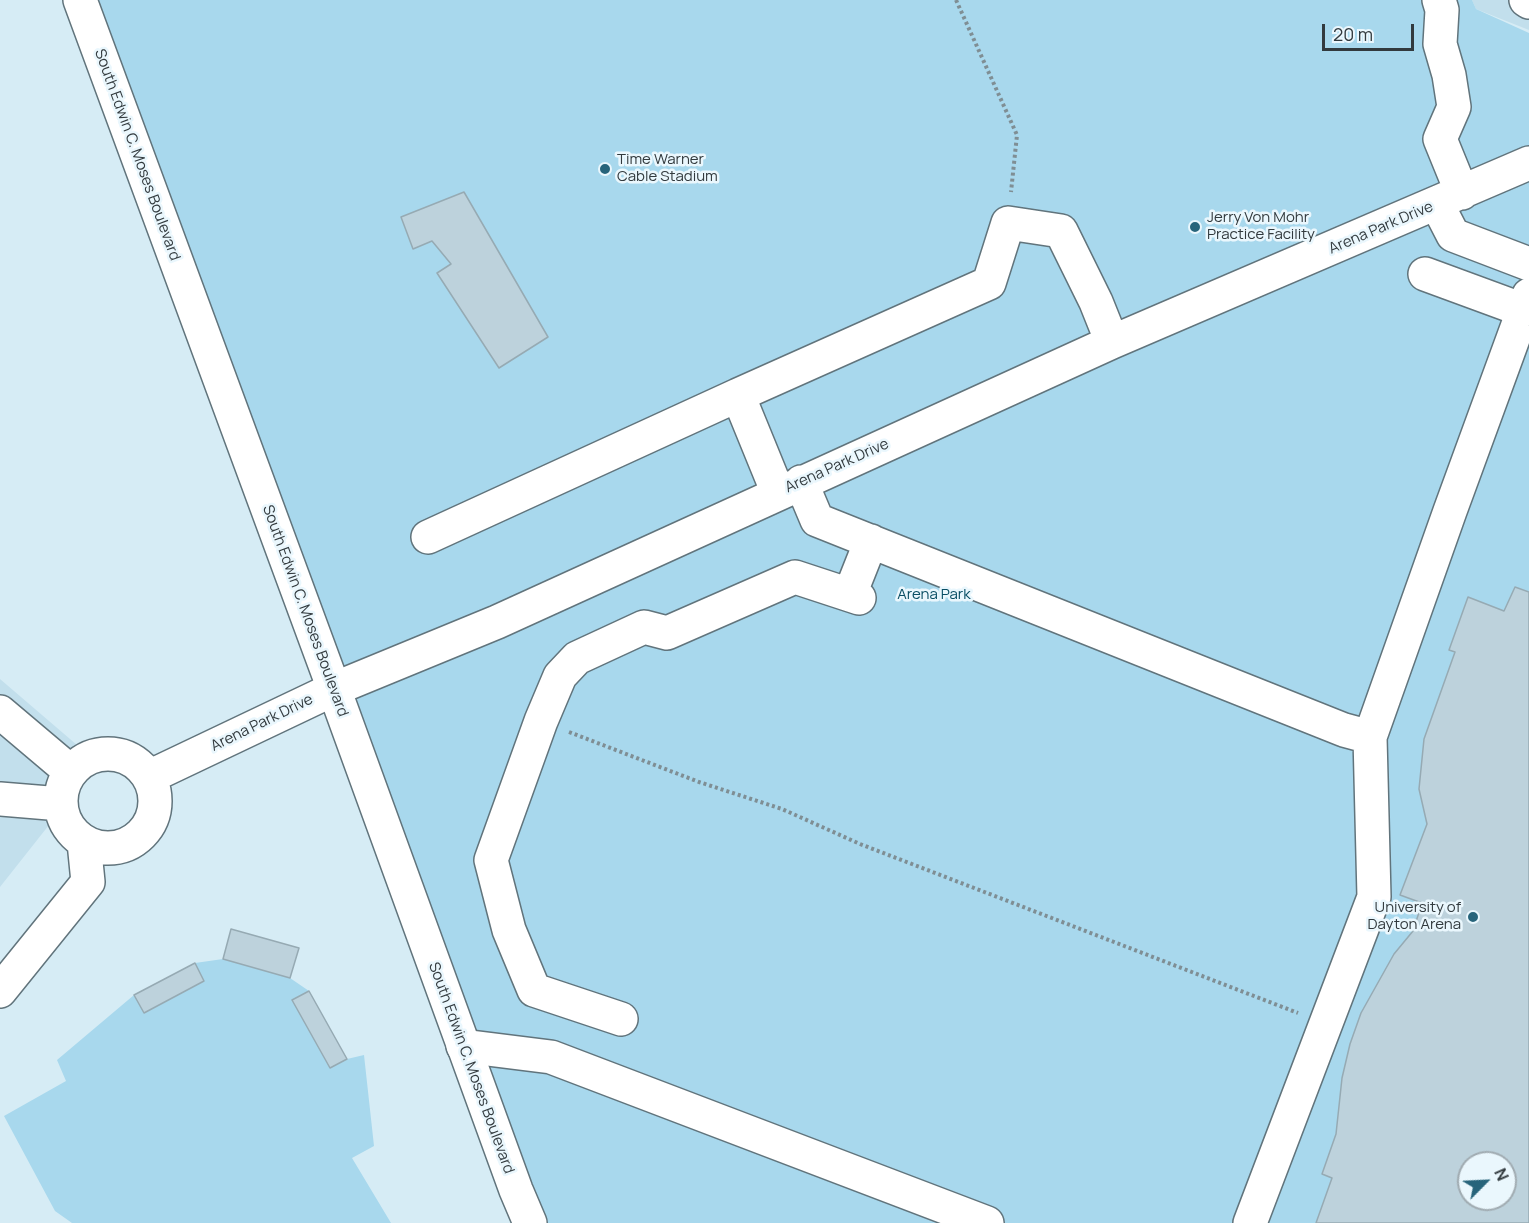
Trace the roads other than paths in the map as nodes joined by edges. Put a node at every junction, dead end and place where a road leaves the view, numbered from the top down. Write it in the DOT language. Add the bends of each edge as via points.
graph roads {
  1 [pos="80,0"];
  2 [pos="1439,0"];
  3 [pos="1529,163"];
  4 [pos="1449,199"];
  5 [pos="1529,264"];
  6 [pos="1425,274"];
  7 [pos="1526,303"];
  8 [pos="1112,342"];
  9 [pos="738,395"];
  10 [pos="790,488"];
  11 [pos="428,537"];
  12 [pos="871,541"];
  13 [pos="334,689"];
  14 [pos="0,712"];
  15 [pos="1370,737"];
  16 [pos="70,772"];
  17 [pos="149,777"];
  18 [pos="0,799"];
  19 [pos="61,804"];
  20 [pos="84,842"];
  21 [pos="0,991"];
  22 [pos="621,1018"];
  23 [pos="463,1046"];
  24 [pos="530,1223"];
  25 [pos="987,1223"];
  26 [pos="1250,1223"];
  1 -- 13 [label="street, South Edwin C. Moses Boulevard"];
  2 -- 4 [label="street" via="1440,44 1455,107 1440,139"];
  3 -- 4 [label="street, Arena Park Drive"];
  4 -- 5 [label="street" via="1453,235"];
  4 -- 8 [label="street, Arena Park Drive"];
  6 -- 7 [label="street"];
  7 -- 15 [label="street"];
  8 -- 9 [label="street" via="1061,231 1008,223 989,283"];
  8 -- 10 [label="street, Arena Park Drive"];
  9 -- 10 [label="street"];
  9 -- 11 [label="street"];
  10 -- 12 [label="street" via="817,520"];
  10 -- 13 [label="street, Arena Park Drive" via="497,622"];
  12 -- 15 [label="street"];
  12 -- 22 [label="street" via="855,596 795,577 667,633 644,627 577,658 560,676 491,860 509,930 534,990"];
  13 -- 17 [label="street, Arena Park Drive"];
  13 -- 23 [label="street, South Edwin C. Moses Boulevard"];
  14 -- 16 [label="street"];
  15 -- 26 [label="street" via="1374,897"];
  16 -- 17 [label="street" via="96,755 111,754 140,765"];
  16 -- 19 [label="street"];
  17 -- 20 [label="street" via="156,808 142,836 114,849"];
  18 -- 19 [label="street"];
  19 -- 20 [label="street" via="64,819"];
  20 -- 21 [label="street" via="88,882"];
  23 -- 24 [label="street, South Edwin C. Moses Boulevard"];
  23 -- 25 [label="street" via="551,1057"];
}
